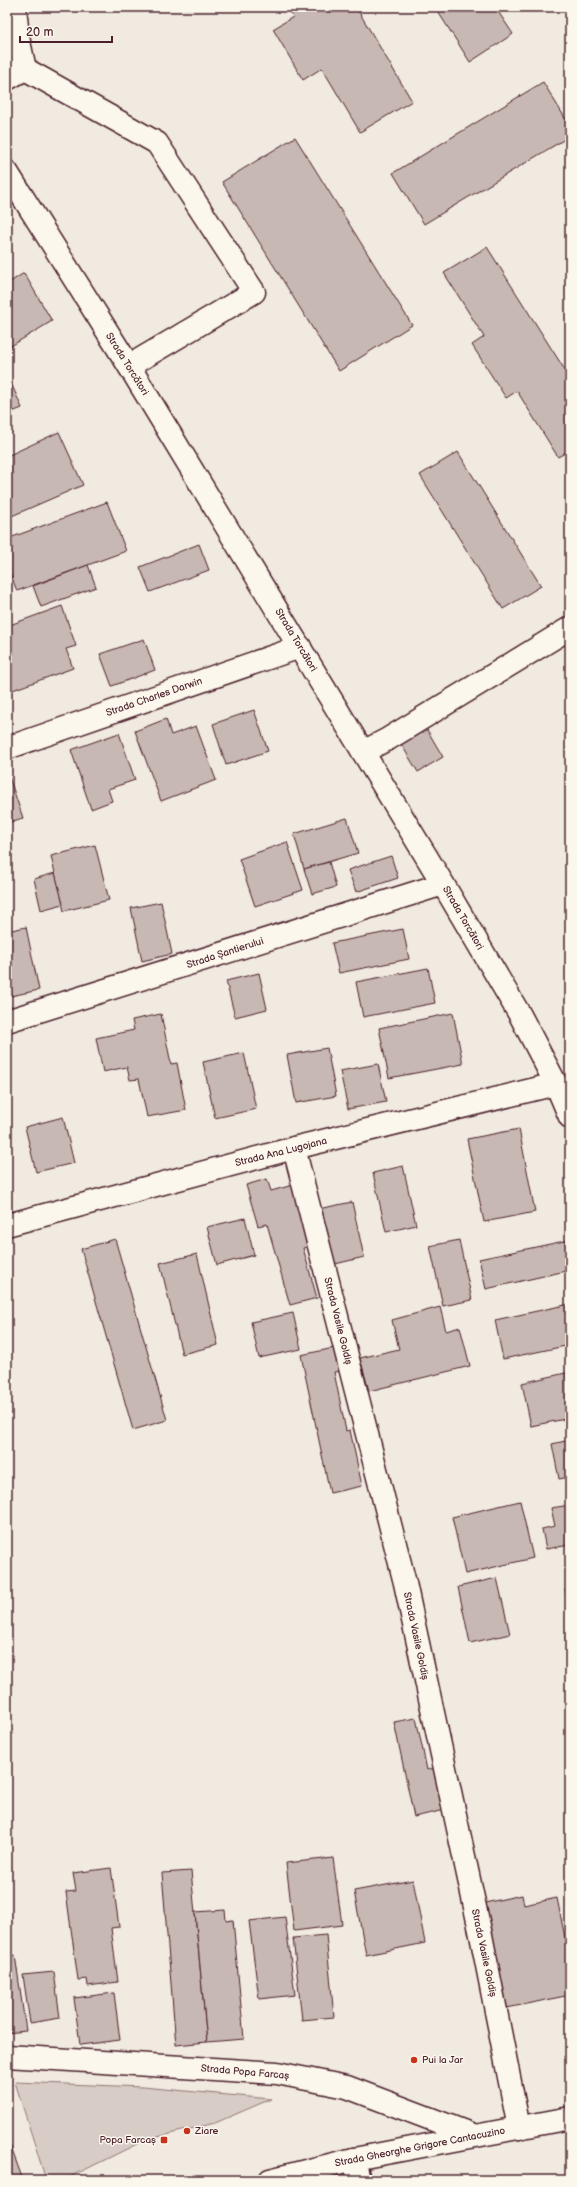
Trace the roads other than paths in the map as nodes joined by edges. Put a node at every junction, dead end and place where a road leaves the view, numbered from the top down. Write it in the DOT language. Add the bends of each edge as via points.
graph roads {
  1 [pos="15,7"];
  2 [pos="16,74"];
  3 [pos="7,172"];
  4 [pos="129,366"];
  5 [pos="570,628"];
  6 [pos="300,647"];
  7 [pos="7,748"];
  8 [pos="363,752"];
  9 [pos="443,884"];
  10 [pos="7,1021"];
  11 [pos="556,1084"];
  12 [pos="570,1117"];
  13 [pos="294,1148"];
  14 [pos="7,1225"];
  15 [pos="7,2056"];
  16 [pos="570,2118"];
  17 [pos="519,2128"];
  18 [pos="473,2135"];
  19 [pos="354,2159"];
  20 [pos="270,2180"];
  21 [pos="359,2180"];
  1 -- 2 [label="street" via="18,37"];
  2 -- 4 [label="street" via="157,143 254,292"];
  3 -- 4 [label="street, Strada Torcători"];
  4 -- 6 [label="street, Strada Torcători"];
  5 -- 8 [label="street"];
  6 -- 7 [label="street, Strada Charles Darwin"];
  6 -- 8 [label="street, Strada Torcători"];
  8 -- 9 [label="street, Strada Torcători"];
  9 -- 10 [label="street, Strada Șantierului"];
  9 -- 11 [label="street, Strada Torcători" via="520,1015"];
  11 -- 12 [label="street, Strada Torcători"];
  11 -- 13 [label="street, Strada Ana Lugojana"];
  13 -- 14 [label="street, Strada Ana Lugojana"];
  13 -- 17 [label="street, Strada Vasile Goldiș" via="405,1583 481,1935"];
  15 -- 18 [label="street, Strada Popa Farcaș" via="277,2073 347,2086"];
  16 -- 17 [label="street, Strada Gheorghe Grigore Cantacuzino"];
  17 -- 18 [label="street, Strada Gheorghe Grigore Cantacuzino"];
  18 -- 19 [label="street, Strada Gheorghe Grigore Cantacuzino"];
  19 -- 20 [label="street, Strada Gheorghe Grigore Cantacuzino"];
  19 -- 21 [label="street"];
}
